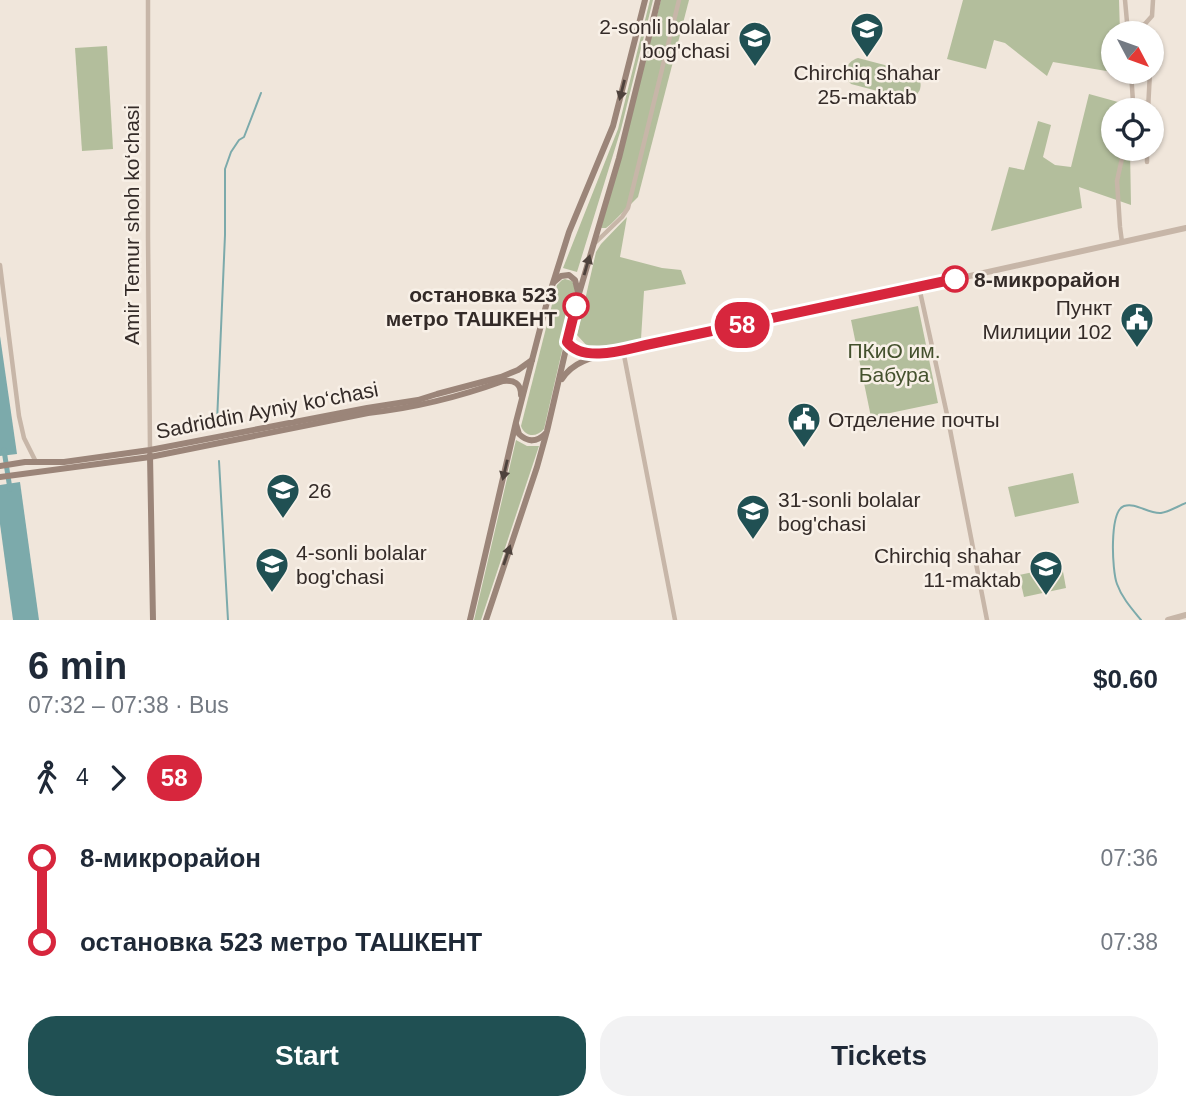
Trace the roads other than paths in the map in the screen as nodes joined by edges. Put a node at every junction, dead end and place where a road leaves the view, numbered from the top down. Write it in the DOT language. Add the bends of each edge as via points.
graph roads {
  1 [pos="148,0"];
  2 [pos="645,0"];
  3 [pos="659,0"];
  4 [pos="679,0"];
  5 [pos="1125,0"];
  6 [pos="1153,0"];
  7 [pos="1127,21"];
  8 [pos="1148,21"];
  9 [pos="1121,161"];
  10 [pos="1186,228"];
  11 [pos="1122,242"];
  12 [pos="593,245"];
  13 [pos="0,265"];
  14 [pos="919,287"];
  15 [pos="551,290"];
  16 [pos="578,297"];
  17 [pos="567,342"];
  18 [pos="623,350"];
  19 [pos="533,359"];
  20 [pos="558,387"];
  21 [pos="521,405"];
  22 [pos="516,422"];
  23 [pos="547,431"];
  24 [pos="150,453"];
  25 [pos="36,462"];
  26 [pos="0,466"];
  27 [pos="0,477"];
  28 [pos="1186,615"];
  29 [pos="153,620"];
  30 [pos="470,620"];
  31 [pos="486,620"];
  32 [pos="675,620"];
  33 [pos="987,620"];
  34 [pos="1168,620"];
  1 -- 24 [label="street, Amir Temur shoh ko‘chasi"];
  2 -- 15 [label="main road, one-way" via="613,125 569,232"];
  3 -- 12 [label="main road"];
  4 -- 12 [label="street" via="628,208"];
  5 -- 7 [label="street"];
  6 -- 8 [label="street"];
  9 -- 11 [label="street" via="1117,181"];
  10 -- 11 [label="street"];
  11 -- 14 [label="street"];
  16 -- 12 [label="main road, one-way"];
  13 -- 25 [label="street" via="19,416"];
  14 -- 18 [label="street"];
  14 -- 33 [label="street"];
  15 -- 16 [label="main road" via="559,277 569,275 577,283"];
  15 -- 19 [label="main road"];
  16 -- 17 [label="main road"];
  17 -- 18 [label="main road" via="587,353"];
  17 -- 20 [label="main road"];
  18 -- 20 [label="main road" via="578,363"];
  18 -- 32 [label="street"];
  19 -- 21 [label="main road"];
  19 -- 24 [label="main road, Sadriddin Ayniy ko‘chasi" via="501,377 418,400"];
  20 -- 23 [label="main road"];
  21 -- 22 [label="main road"];
  21 -- 24 [label="main road, Sadriddin Ayniy ko‘chasi" via="519,385 503,381 400,409"];
  22 -- 23 [label="main road" via="519,434 528,440 539,439"];
  22 -- 30 [label="main road, one-way"];
  31 -- 23 [label="main road, one-way"];
  24 -- 25 [label="main road, Sadriddin Ayniy ko‘chasi"];
  24 -- 27 [label="main road, Sadriddin Ayniy ko‘chasi"];
  24 -- 29 [label="main road, Amir Temur shoh ko‘chasi"];
  25 -- 26 [label="main road, Sadriddin Ayniy ko‘chasi"];
  28 -- 34 [label="street"];
}
